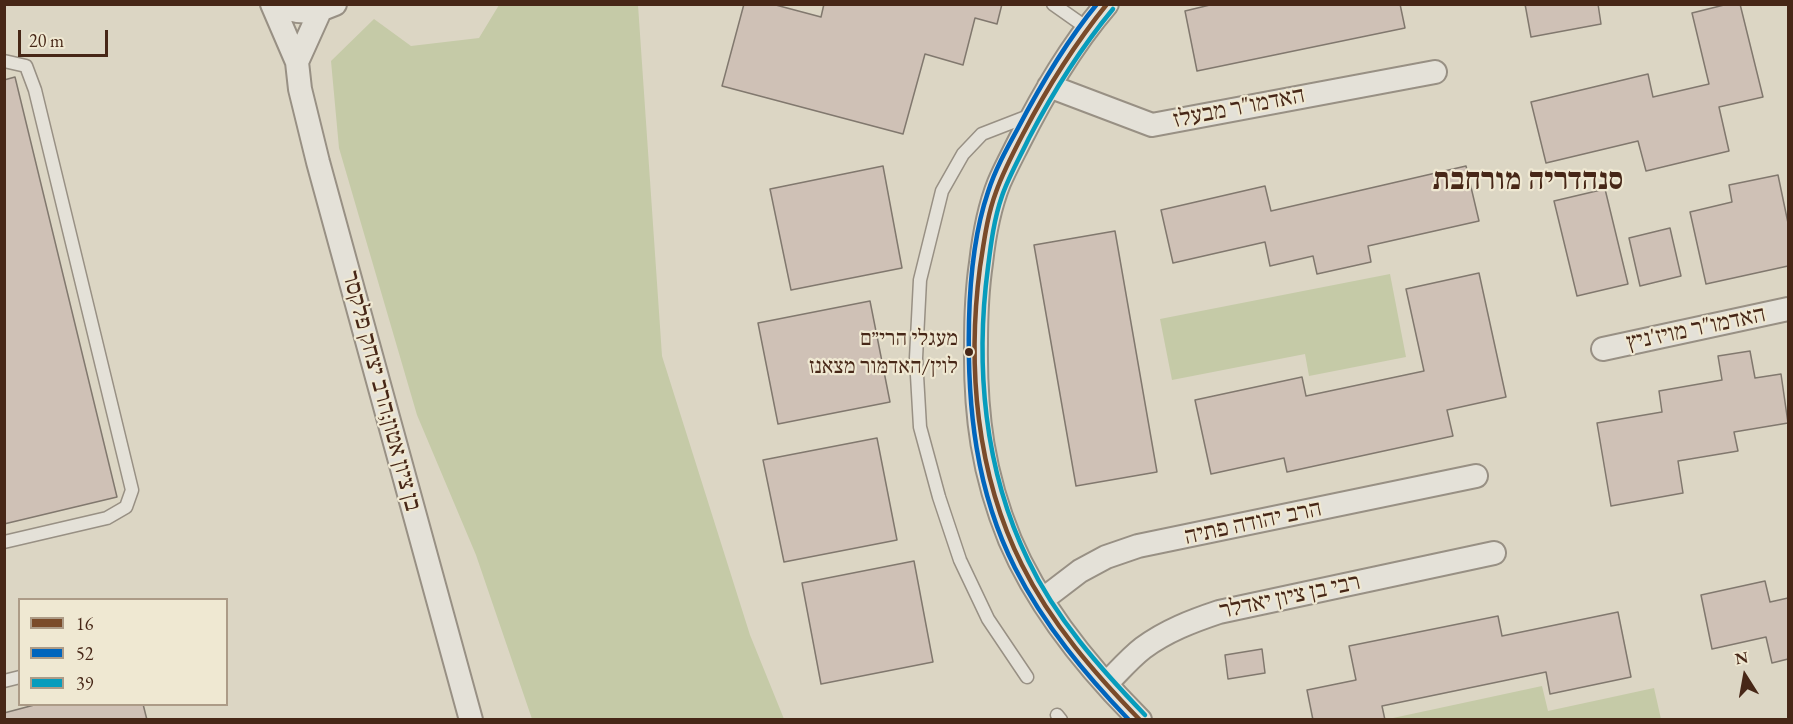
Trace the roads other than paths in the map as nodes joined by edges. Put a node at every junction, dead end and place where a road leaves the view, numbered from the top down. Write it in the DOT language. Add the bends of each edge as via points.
graph roads {
  1 [pos="272,4"];
  2 [pos="280,4"];
  3 [pos="1053,4"];
  4 [pos="1107,4"];
  5 [pos="328,8"];
  6 [pos="1087,28"];
  7 [pos="4,61"];
  8 [pos="297,62"];
  9 [pos="1435,72"];
  10 [pos="1049,86"];
  11 [pos="1033,114"];
  12 [pos="1788,309"];
  13 [pos="1603,349"];
  14 [pos="1476,476"];
  15 [pos="4,542"];
  16 [pos="1494,554"];
  17 [pos="1042,600"];
  18 [pos="1027,677"];
  19 [pos="1106,684"];
  20 [pos="471,720"];
  21 [pos="1140,720"];
  1 -- 8 [label="street, בן ציון אטון;הרב יצחק פלקסר"];
  2 -- 5 [label="street" via="301,12"];
  3 -- 6 [label="lane"];
  4 -- 6 [label="street"];
  5 -- 8 [label="street"];
  6 -- 10 [label="street"];
  7 -- 15 [label="lane" via="26,66 35,90 132,490 126,507 107,518"];
  8 -- 20 [label="street, בן ציון אטון;הרב יצחק פלקסר" via="318,162"];
  9 -- 10 [label="street, האדמו\"ר מבעלז" via="1152,125"];
  10 -- 11 [label="street"];
  11 -- 17 [label="street" via="998,184 985,233 976,295 975,388 991,486 1011,540"];
  11 -- 18 [label="lane" via="982,134 963,154 942,191 920,280 916,358 920,427 960,560 988,619"];
  12 -- 13 [label="street, האדמו\"ר מויז'ניץ"];
  14 -- 17 [label="street, הרב יהודה פתיה" via="1138,546 1080,571"];
  16 -- 19 [label="street, רבי בן ציון יאדלר" via="1219,612 1188,622 1142,649"];
  17 -- 19 [label="street"];
  19 -- 21 [label="street"];
}
